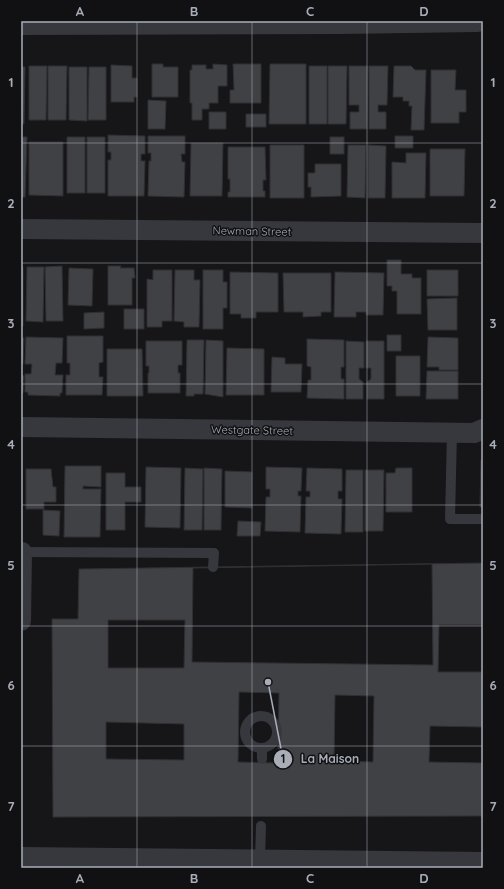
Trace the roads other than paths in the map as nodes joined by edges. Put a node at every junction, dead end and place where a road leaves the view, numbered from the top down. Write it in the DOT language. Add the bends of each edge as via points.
graph roads {
  1 [pos="477,21"];
  2 [pos="340,22"];
  3 [pos="21,24"];
  4 [pos="21,229"];
  5 [pos="483,233"];
  6 [pos="21,428"];
  7 [pos="483,429"];
  8 [pos="452,432"];
  9 [pos="483,519"];
  10 [pos="21,552"];
  11 [pos="213,567"];
  12 [pos="21,621"];
  13 [pos="262,748"];
  14 [pos="262,760"];
  15 [pos="261,826"];
  16 [pos="21,857"];
  17 [pos="483,862"];
  18 [pos="253,863"];
  1 -- 2 [label="street"];
  2 -- 3 [label="street"];
  4 -- 5 [label="street, Newman Street"];
  6 -- 8 [label="street, Westgate Street"];
  7 -- 8 [label="street, Westgate Street" via="474,433"];
  8 -- 9 [label="lane" via="450,519"];
  10 -- 11 [label="lane" via="214,553"];
  10 -- 12 [label="street"];
  13 -- 14 [label="lane"];
  15 -- 18 [label="lane"];
  16 -- 18 [label="street"];
  17 -- 18 [label="street"];
}
